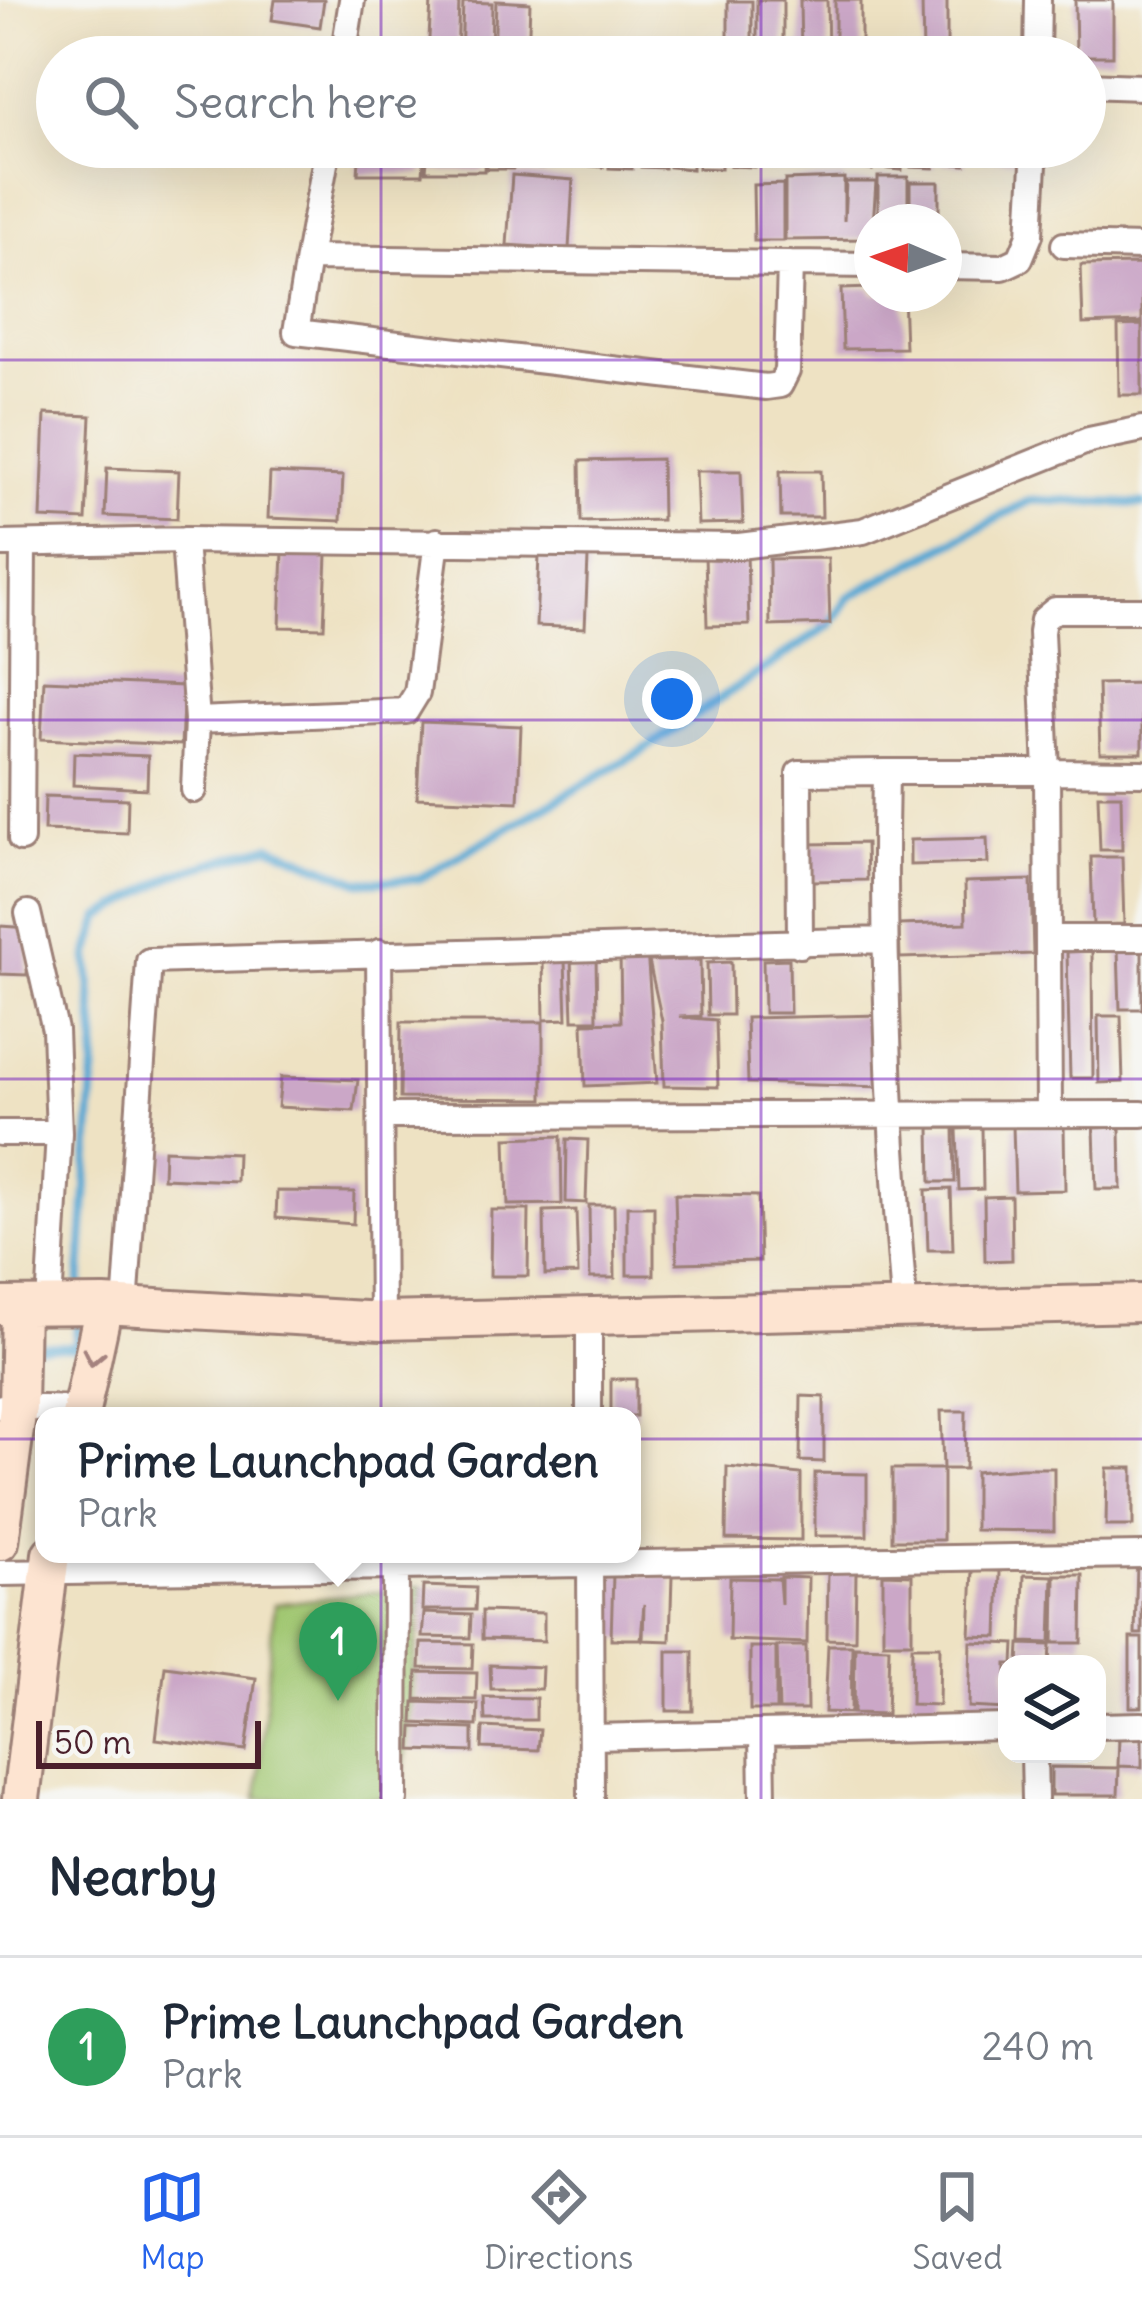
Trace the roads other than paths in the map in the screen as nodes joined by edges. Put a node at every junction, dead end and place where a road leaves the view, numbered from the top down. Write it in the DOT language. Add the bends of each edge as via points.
graph roads {
  1 [pos="352,0"];
  2 [pos="1038,0"];
  3 [pos="346,36"];
  4 [pos="1037,36"];
  5 [pos="1106,86"];
  6 [pos="1142,87"];
  7 [pos="324,168"];
  8 [pos="1034,168"];
  9 [pos="1064,245"];
  10 [pos="1142,247"];
  11 [pos="308,258"];
  12 [pos="790,264"];
  13 [pos="854,265"];
  14 [pos="962,266"];
  15 [pos="1142,429"];
  16 [pos="184,540"];
  17 [pos="437,542"];
  18 [pos="11,545"];
  19 [pos="1142,610"];
  20 [pos="197,720"];
  21 [pos="886,772"];
  22 [pos="1047,772"];
  23 [pos="1142,772"];
  24 [pos="194,790"];
  25 [pos="21,838"];
  26 [pos="28,913"];
  27 [pos="1048,938"];
  28 [pos="1142,938"];
  29 [pos="883,940"];
  30 [pos="800,945"];
  31 [pos="379,952"];
  32 [pos="1049,1114"];
  33 [pos="1142,1114"];
  34 [pos="888,1115"];
  35 [pos="385,1116"];
  36 [pos="59,1132"];
  37 [pos="0,1133"];
  38 [pos="1142,1303"];
  39 [pos="59,1310"];
  40 [pos="905,1312"];
  41 [pos="589,1316"];
  42 [pos="382,1321"];
  43 [pos="12,1396"];
  44 [pos="59,1407"];
  45 [pos="80,1407"];
  46 [pos="589,1407"];
  47 [pos="0,1542"];
  48 [pos="1142,1555"];
  49 [pos="641,1560"];
  50 [pos="42,1563"];
  51 [pos="50,1563"];
  52 [pos="165,1563"];
  53 [pos="507,1563"];
  54 [pos="590,1563"];
  55 [pos="396,1567"];
  56 [pos="0,1573"];
  57 [pos="1142,1725"];
  58 [pos="1106,1726"];
  59 [pos="998,1727"];
  60 [pos="762,1734"];
  61 [pos="592,1737"];
  62 [pos="1034,1763"];
  63 [pos="21,1799"];
  64 [pos="394,1799"];
  65 [pos="591,1799"];
  66 [pos="763,1799"];
  67 [pos="1035,1799"];
  1 -- 3 [label="street"];
  2 -- 4 [label="street"];
  5 -- 6 [label="street"];
  7 -- 11 [label="street"];
  8 -- 14 [label="street" via="1030,236 1020,260"];
  9 -- 10 [label="street"];
  11 -- 12 [label="street"];
  11 -- 12 [label="street" via="296,332 766,387 780,385 787,371"];
  12 -- 13 [label="street"];
  15 -- 17 [label="street" via="1089,440 863,531 739,547"];
  16 -- 17 [label="street"];
  16 -- 18 [label="street"];
  16 -- 20 [label="street"];
  17 -- 20 [label="street" via="417,693 406,711"];
  18 -- 25 [label="street"];
  19 -- 22 [label="street" via="1055,610 1043,620"];
  20 -- 24 [label="street"];
  21 -- 22 [label="street"];
  21 -- 29 [label="street"];
  21 -- 30 [label="street" via="799,773"];
  22 -- 23 [label="street"];
  22 -- 27 [label="street"];
  26 -- 36 [label="street" via="55,1030"];
  27 -- 28 [label="street"];
  27 -- 32 [label="street"];
  29 -- 30 [label="street"];
  29 -- 34 [label="street"];
  30 -- 31 [label="street"];
  31 -- 35 [label="street"];
  31 -- 39 [label="street" via="149,961"];
  32 -- 33 [label="street"];
  32 -- 34 [label="street"];
  34 -- 35 [label="street"];
  34 -- 40 [label="street"];
  35 -- 42 [label="street"];
  36 -- 37 [label="street"];
  36 -- 39 [label="street"];
  38 -- 40 [label="street"];
  39 -- 42 [label="street"];
  39 -- 43 [label="street"];
  39 -- 45 [label="street, one-way"];
  40 -- 41 [label="street"];
  41 -- 42 [label="street"];
  41 -- 46 [label="street"];
  43 -- 44 [label="street"];
  43 -- 47 [label="street"];
  48 -- 49 [label="street"];
  50 -- 56 [label="street"];
  51 -- 63 [label="street"];
  52 -- 55 [label="street"];
  53 -- 55 [label="street"];
  54 -- 61 [label="street"];
  55 -- 64 [label="street"];
  57 -- 58 [label="street"];
  59 -- 60 [label="street"];
  60 -- 61 [label="street"];
  60 -- 66 [label="street"];
  61 -- 65 [label="street"];
  62 -- 67 [label="street"];
}
